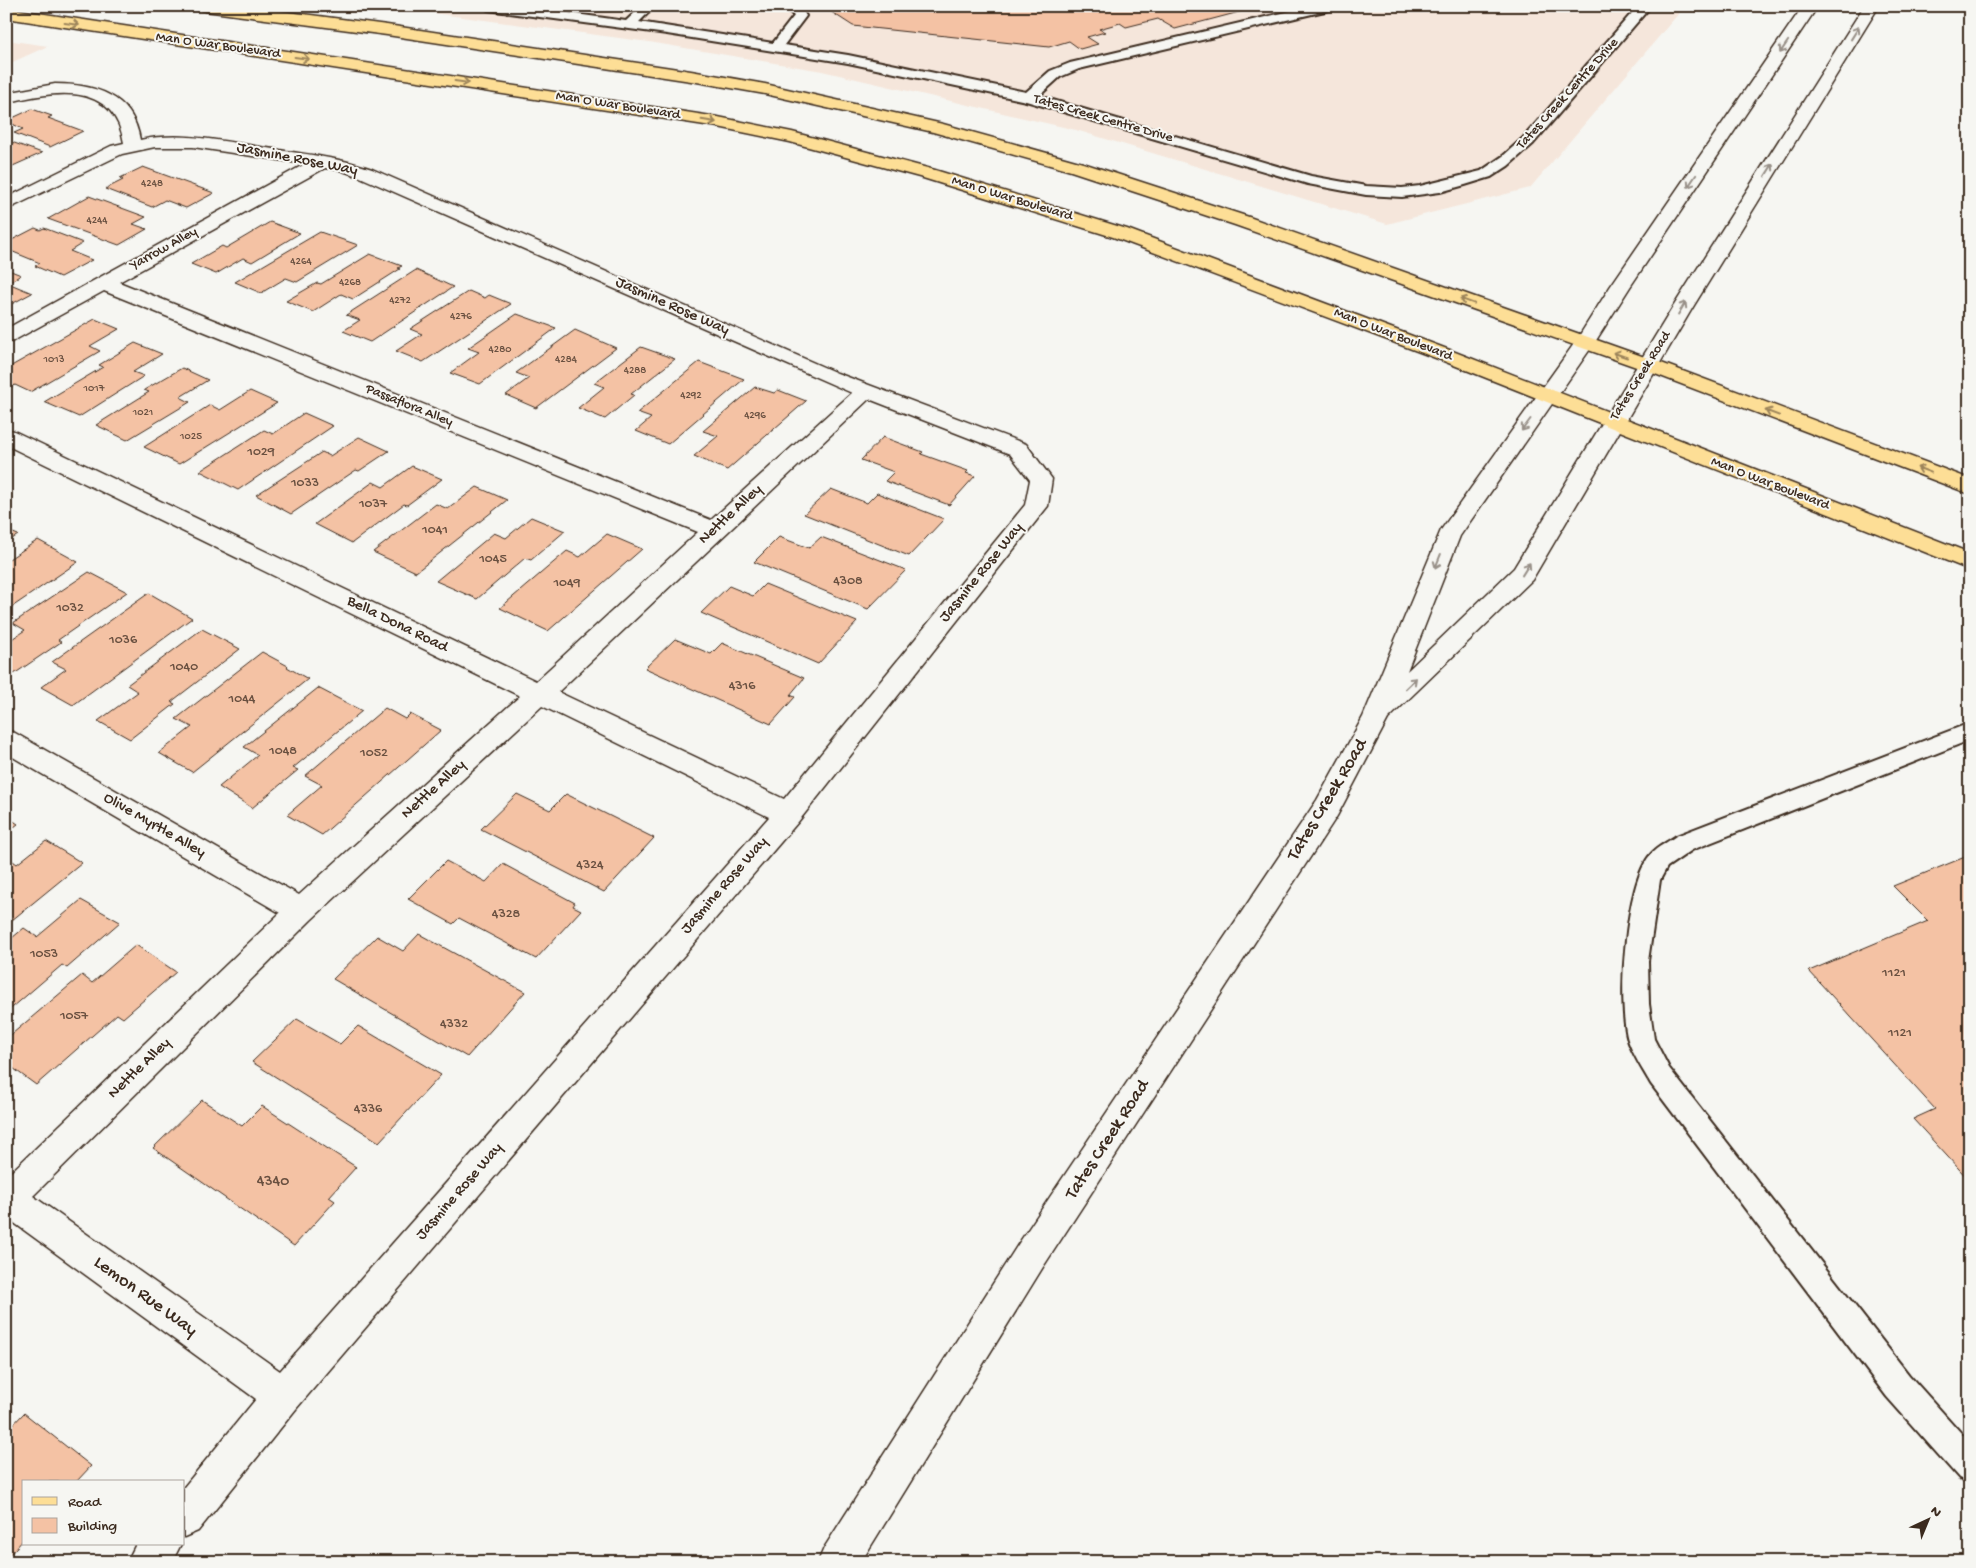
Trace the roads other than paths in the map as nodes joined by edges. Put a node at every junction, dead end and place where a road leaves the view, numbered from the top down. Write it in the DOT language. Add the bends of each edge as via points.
graph roads {
  1 [pos="205,6"];
  2 [pos="488,6"];
  3 [pos="649,6"];
  4 [pos="790,6"];
  5 [pos="1329,6"];
  6 [pos="1644,6"];
  7 [pos="1811,6"];
  8 [pos="1872,6"];
  9 [pos="531,9"];
  10 [pos="6,13"];
  11 [pos="629,25"];
  12 [pos="777,46"];
  13 [pos="6,98"];
  14 [pos="1029,98"];
  15 [pos="133,147"];
  16 [pos="322,162"];
  17 [pos="6,205"];
  18 [pos="103,283"];
  19 [pos="6,337"];
  20 [pos="1585,342"];
  21 [pos="1648,365"];
  22 [pos="867,390"];
  23 [pos="1548,396"];
  24 [pos="1613,421"];
  25 [pos="6,436"];
  26 [pos="1970,487"];
  27 [pos="714,530"];
  28 [pos="1970,562"];
  29 [pos="540,694"];
  30 [pos="1376,717"];
  31 [pos="1970,731"];
  32 [pos="6,740"];
  33 [pos="788,814"];
  34 [pos="301,912"];
  35 [pos="7,1198"];
  36 [pos="283,1396"];
  37 [pos="1970,1466"];
  38 [pos="185,1516"];
  39 [pos="159,1546"];
  40 [pos="147,1562"];
  41 [pos="838,1562"];
  20 -- 1 [label="main road, one-way" via="1242,221 1077,167 937,128 765,89 691,76"];
  2 -- 9 [label="lane, Tates Creek Centre Drive"];
  3 -- 11 [label="lane"];
  4 -- 12 [label="lane" via="800,16"];
  5 -- 14 [label="lane" via="1075,66 1055,74"];
  6 -- 14 [label="lane, Tates Creek Centre Drive" via="1510,159 1486,174 1436,189 1388,193 1353,190 1308,180"];
  7 -- 20 [label="street, Tates Creek Road, one-way"];
  21 -- 8 [label="street, Tates Creek Road, one-way"];
  9 -- 11 [label="lane, Tates Creek Centre Drive"];
  10 -- 23 [label="main road, Man O War Boulevard, one-way" via="552,95 792,137 929,174 1120,233"];
  11 -- 12 [label="lane, Tates Creek Centre Drive"];
  12 -- 14 [label="lane, Tates Creek Centre Drive"];
  13 -- 15 [label="street" via="34,90 74,88 102,96 118,107 128,122"];
  15 -- 16 [label="street, Jasmine Rose Way" via="155,142 193,142"];
  15 -- 17 [label="street, Jasmine Rose Way" via="117,150"];
  16 -- 18 [label="street, Yarrow Alley"];
  16 -- 22 [label="street, Jasmine Rose Way" via="366,173 830,377"];
  18 -- 19 [label="street, Yarrow Alley"];
  18 -- 27 [label="street, Passaflora Alley"];
  21 -- 20 [label="main road, one-way"];
  20 -- 23 [label="street, Tates Creek Road"];
  21 -- 24 [label="street, Tates Creek Road"];
  26 -- 21 [label="main road, one-way"];
  22 -- 27 [label="street, Nettle Alley"];
  22 -- 33 [label="street, Jasmine Rose Way" via="1018,449 1041,479 1036,506"];
  23 -- 24 [label="main road, Man O War Boulevard"];
  23 -- 30 [label="street, Tates Creek Road, one-way" via="1448,535"];
  24 -- 28 [label="main road, Man O War Boulevard"];
  30 -- 24 [label="street, Tates Creek Road, one-way" via="1523,574"];
  25 -- 29 [label="street, Bella Dona Road"];
  27 -- 29 [label="street, Nettle Alley"];
  29 -- 33 [label="street, Bella Dona Road"];
  29 -- 34 [label="street, Nettle Alley"];
  30 -- 41 [label="street, Tates Creek Road" via="1327,808 1031,1255"];
  31 -- 37 [label="lane" via="1684,843 1659,860 1648,880 1636,962 1636,1004 1641,1040 1660,1076 1898,1386"];
  32 -- 34 [label="street, Olive Myrtle Alley"];
  33 -- 36 [label="street, Jasmine Rose Way"];
  34 -- 35 [label="street, Nettle Alley"];
  35 -- 36 [label="street, Lemon Rue Way"];
  36 -- 38 [label="street, Jasmine Rose Way"];
  39 -- 40 [label="street"];
}
